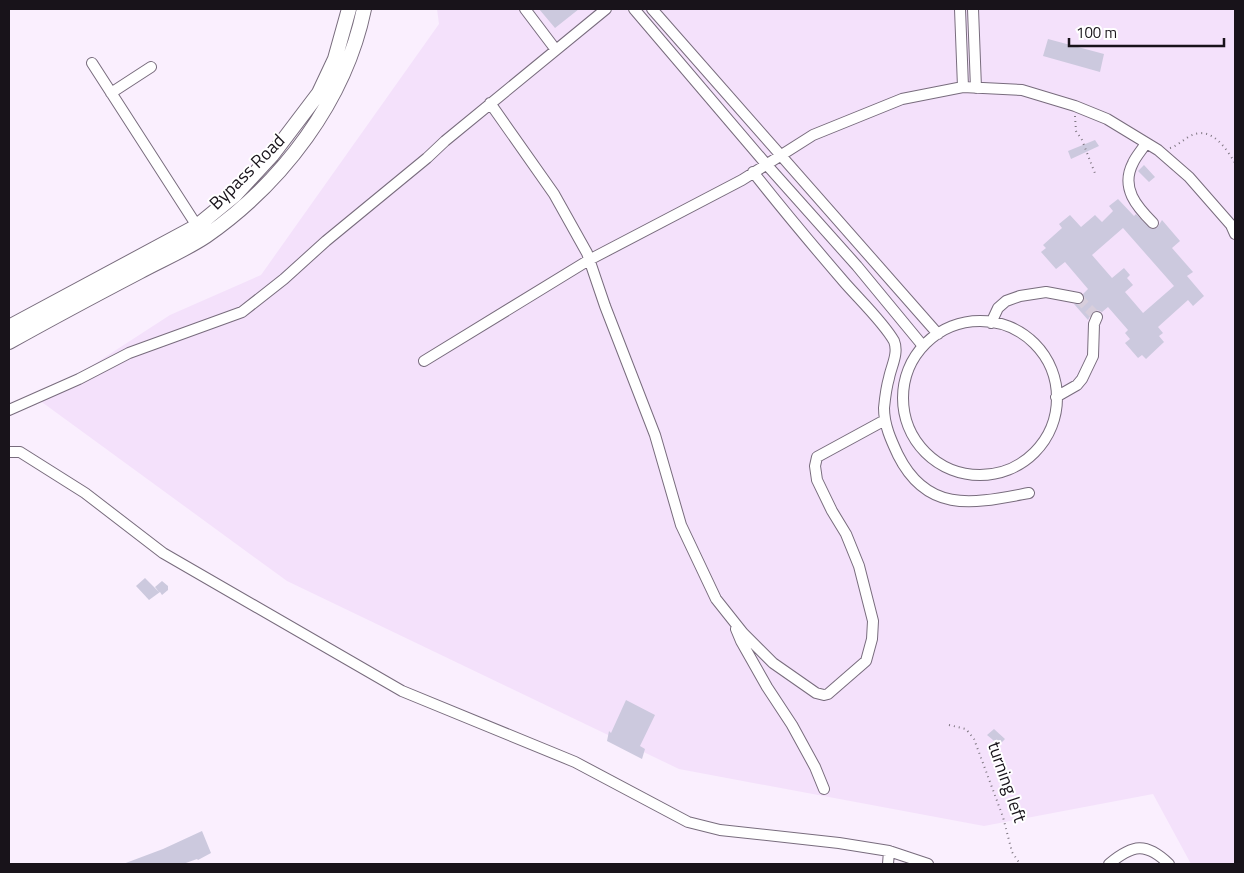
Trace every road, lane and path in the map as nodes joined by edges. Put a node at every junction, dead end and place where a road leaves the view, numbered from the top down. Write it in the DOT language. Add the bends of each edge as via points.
graph roads {
  1 [pos="349,9"];
  2 [pos="364,9"];
  3 [pos="525,9"];
  4 [pos="606,9"];
  5 [pos="634,9"];
  6 [pos="652,9"];
  7 [pos="960,9"];
  8 [pos="973,9"];
  9 [pos="556,50"];
  10 [pos="92,64"];
  11 [pos="151,67"];
  12 [pos="963,88"];
  13 [pos="976,88"];
  14 [pos="111,93"];
  15 [pos="490,103"];
  16 [pos="1075,106"];
  17 [pos="1146,143"];
  18 [pos="1158,150"];
  19 [pos="780,155"];
  20 [pos="1235,162"];
  21 [pos="766,164"];
  22 [pos="753,172"];
  23 [pos="1096,176"];
  24 [pos="1153,223"];
  25 [pos="197,226"];
  26 [pos="1235,234"];
  27 [pos="589,260"];
  28 [pos="1078,298"];
  29 [pos="1096,317"];
  30 [pos="991,323"];
  31 [pos="9,327"];
  32 [pos="938,334"];
  33 [pos="9,342"];
  34 [pos="924,346"];
  35 [pos="424,362"];
  36 [pos="1056,397"];
  37 [pos="9,410"];
  38 [pos="885,420"];
  39 [pos="9,452"];
  40 [pos="1029,493"];
  41 [pos="732,620"];
  42 [pos="949,725"];
  43 [pos="824,789"];
  44 [pos="889,851"];
  45 [pos="888,864"];
  46 [pos="928,864"];
  47 [pos="1020,864"];
  48 [pos="1109,864"];
  49 [pos="1170,864"];
  1 -- 25 [label="main road, Bypass Road" via="334,59 319,93 272,155 234,195"];
  2 -- 33 [label="main road, Bypass Road" via="350,58 330,103 272,179 238,212 204,237"];
  3 -- 9 [label="street"];
  4 -- 9 [label="street"];
  5 -- 21 [label="street"];
  6 -- 19 [label="street"];
  7 -- 12 [label="street"];
  8 -- 13 [label="street"];
  9 -- 15 [label="street"];
  10 -- 14 [label="street"];
  11 -- 14 [label="street"];
  12 -- 13 [label="street"];
  12 -- 19 [label="street" via="902,99 814,135"];
  13 -- 16 [label="street" via="1022,90"];
  14 -- 25 [label="street"];
  15 -- 27 [label="street" via="554,194"];
  15 -- 37 [label="street" via="242,312 129,353"];
  16 -- 17 [label="street" via="1107,119"];
  16 -- 23 [label="path" via="1076,131"];
  17 -- 18 [label="street"];
  17 -- 24 [label="street" via="1132,164 1129,188 1137,207"];
  18 -- 20 [label="path" via="1202,133 1215,137"];
  18 -- 26 [label="street" via="1189,177 1231,225"];
  19 -- 21 [label="street"];
  19 -- 32 [label="street"];
  21 -- 22 [label="street"];
  21 -- 34 [label="street"];
  22 -- 27 [label="street"];
  22 -- 38 [label="street" via="894,343 896,352 888,379"];
  25 -- 31 [label="main road, Bypass Road"];
  27 -- 35 [label="street"];
  27 -- 41 [label="street" via="655,435 681,525 716,599"];
  28 -- 30 [label="street" via="1046,292 1020,296 998,308"];
  29 -- 36 [label="street" via="1093,356 1082,379"];
  30 -- 32 [label="street" via="960,324"];
  30 -- 36 [label="street" via="1009,326 1030,339 1046,358 1055,380"];
  32 -- 34 [label="street"];
  34 -- 36 [label="street" via="909,368 903,390 904,412 912,436 927,455 947,468 971,475 995,474 1018,465 1038,449 1051,429"];
  38 -- 40 [label="street" via="901,461 916,482 931,492 948,500 983,502"];
  38 -- 41 [label="street" via="817,457 815,466 817,480 859,566 867,596 873,621 866,661 828,694 816,693 773,663"];
  39 -- 44 [label="street" via="20,452 85,492 163,553 402,691 575,762 688,822 720,830"];
  41 -- 43 [label="street" via="741,641 812,761"];
  42 -- 47 [label="path, turning left" via="966,729 974,740 1003,817 1012,852"];
  44 -- 45 [label="street"];
  44 -- 46 [label="street"];
  48 -- 49 [label="street" via="1122,853 1136,848 1156,852"];
}
